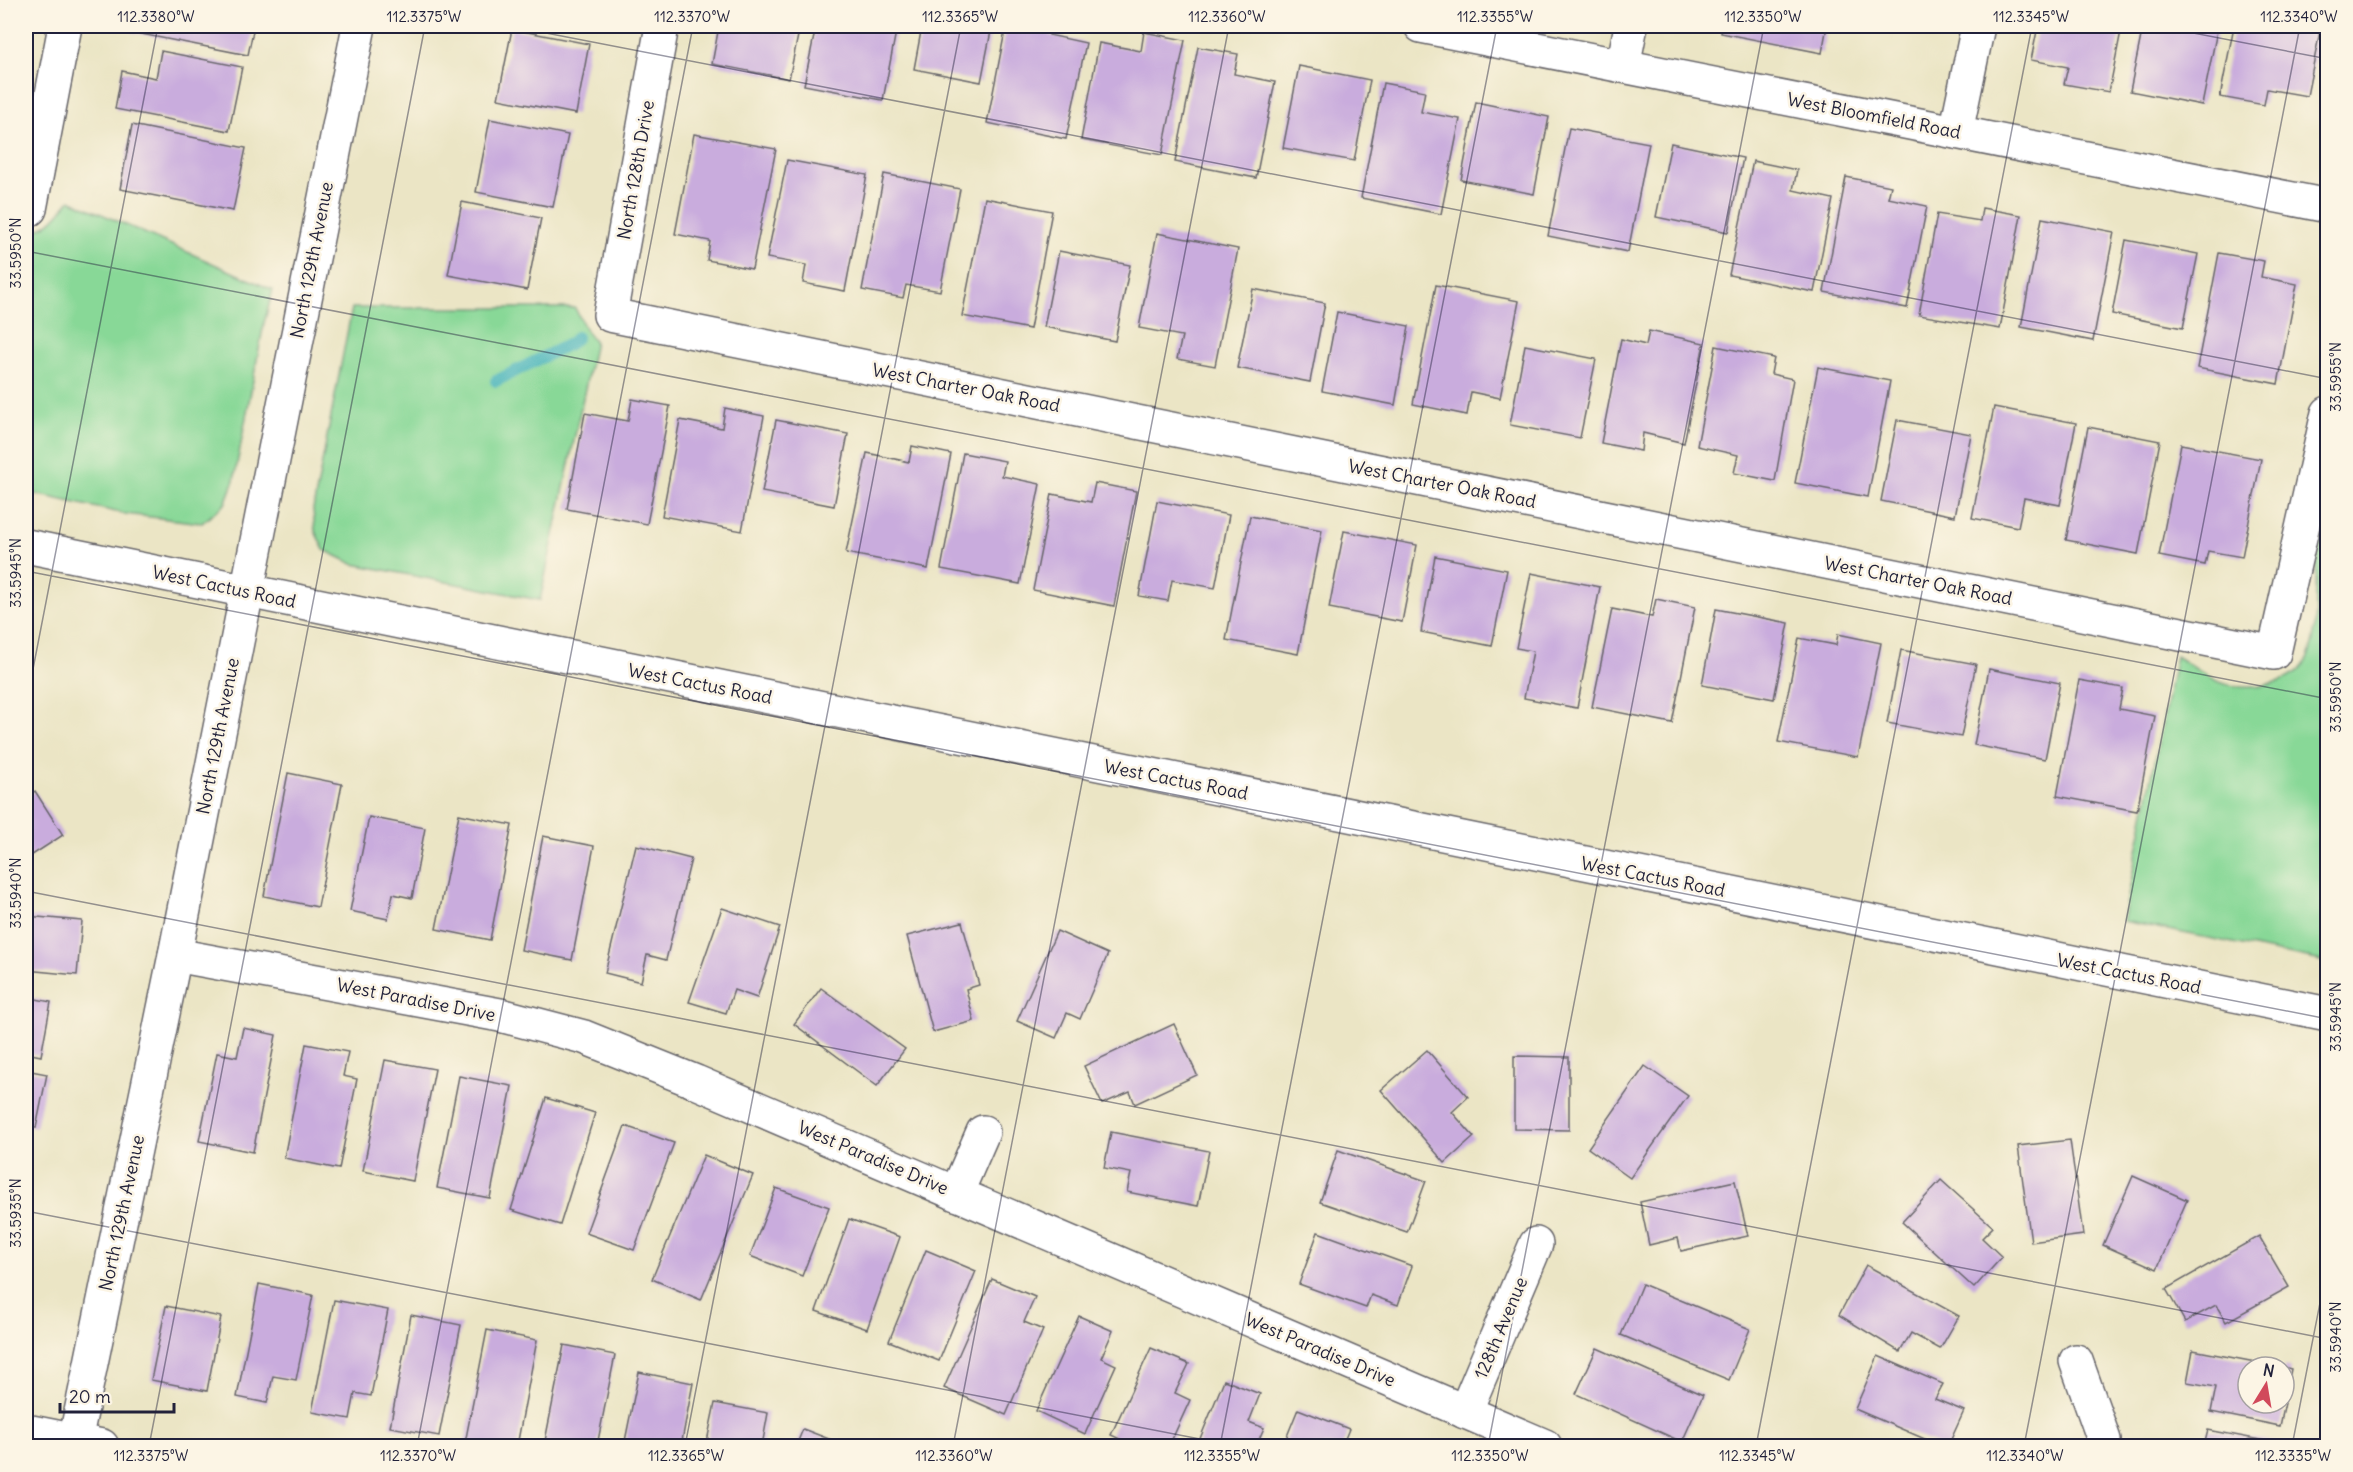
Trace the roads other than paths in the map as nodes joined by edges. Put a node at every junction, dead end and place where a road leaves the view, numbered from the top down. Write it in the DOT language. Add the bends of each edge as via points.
graph roads {
  1 [pos="65,26"];
  2 [pos="359,26"];
  3 [pos="662,26"];
  4 [pos="1421,26"];
  5 [pos="1631,26"];
  6 [pos="1978,26"];
  7 [pos="1623,66"];
  8 [pos="1956,132"];
  9 [pos="2328,206"];
  10 [pos="28,208"];
  11 [pos="610,315"];
  12 [pos="2326,426"];
  13 [pos="26,546"];
  14 [pos="246,591"];
  15 [pos="175,955"];
  16 [pos="2328,1014"];
  17 [pos="983,1132"];
  18 [pos="956,1194"];
  19 [pos="1536,1244"];
  20 [pos="2076,1361"];
  21 [pos="1465,1412"];
  22 [pos="26,1431"];
  23 [pos="84,1445"];
  24 [pos="1545,1446"];
  25 [pos="2104,1446"];
  1 -- 10 [label="street"];
  2 -- 14 [label="street, North 129th Avenue"];
  3 -- 11 [label="street, North 128th Drive"];
  4 -- 7 [label="street, West Bloomfield Road"];
  5 -- 7 [label="street"];
  6 -- 8 [label="street"];
  7 -- 8 [label="street, West Bloomfield Road"];
  8 -- 9 [label="street, West Bloomfield Road"];
  11 -- 12 [label="street, West Charter Oak Road" via="2274,653"];
  13 -- 14 [label="street, West Cactus Road"];
  14 -- 15 [label="street, North 129th Avenue"];
  14 -- 16 [label="street, West Cactus Road"];
  15 -- 18 [label="street, West Paradise Drive" via="500,1016 584,1037"];
  15 -- 23 [label="street, North 129th Avenue"];
  17 -- 18 [label="street"];
  18 -- 21 [label="street, West Paradise Drive"];
  19 -- 21 [label="street, 128th Avenue"];
  20 -- 25 [label="street"];
  21 -- 24 [label="street, West Paradise Drive"];
  22 -- 23 [label="street"];
}
